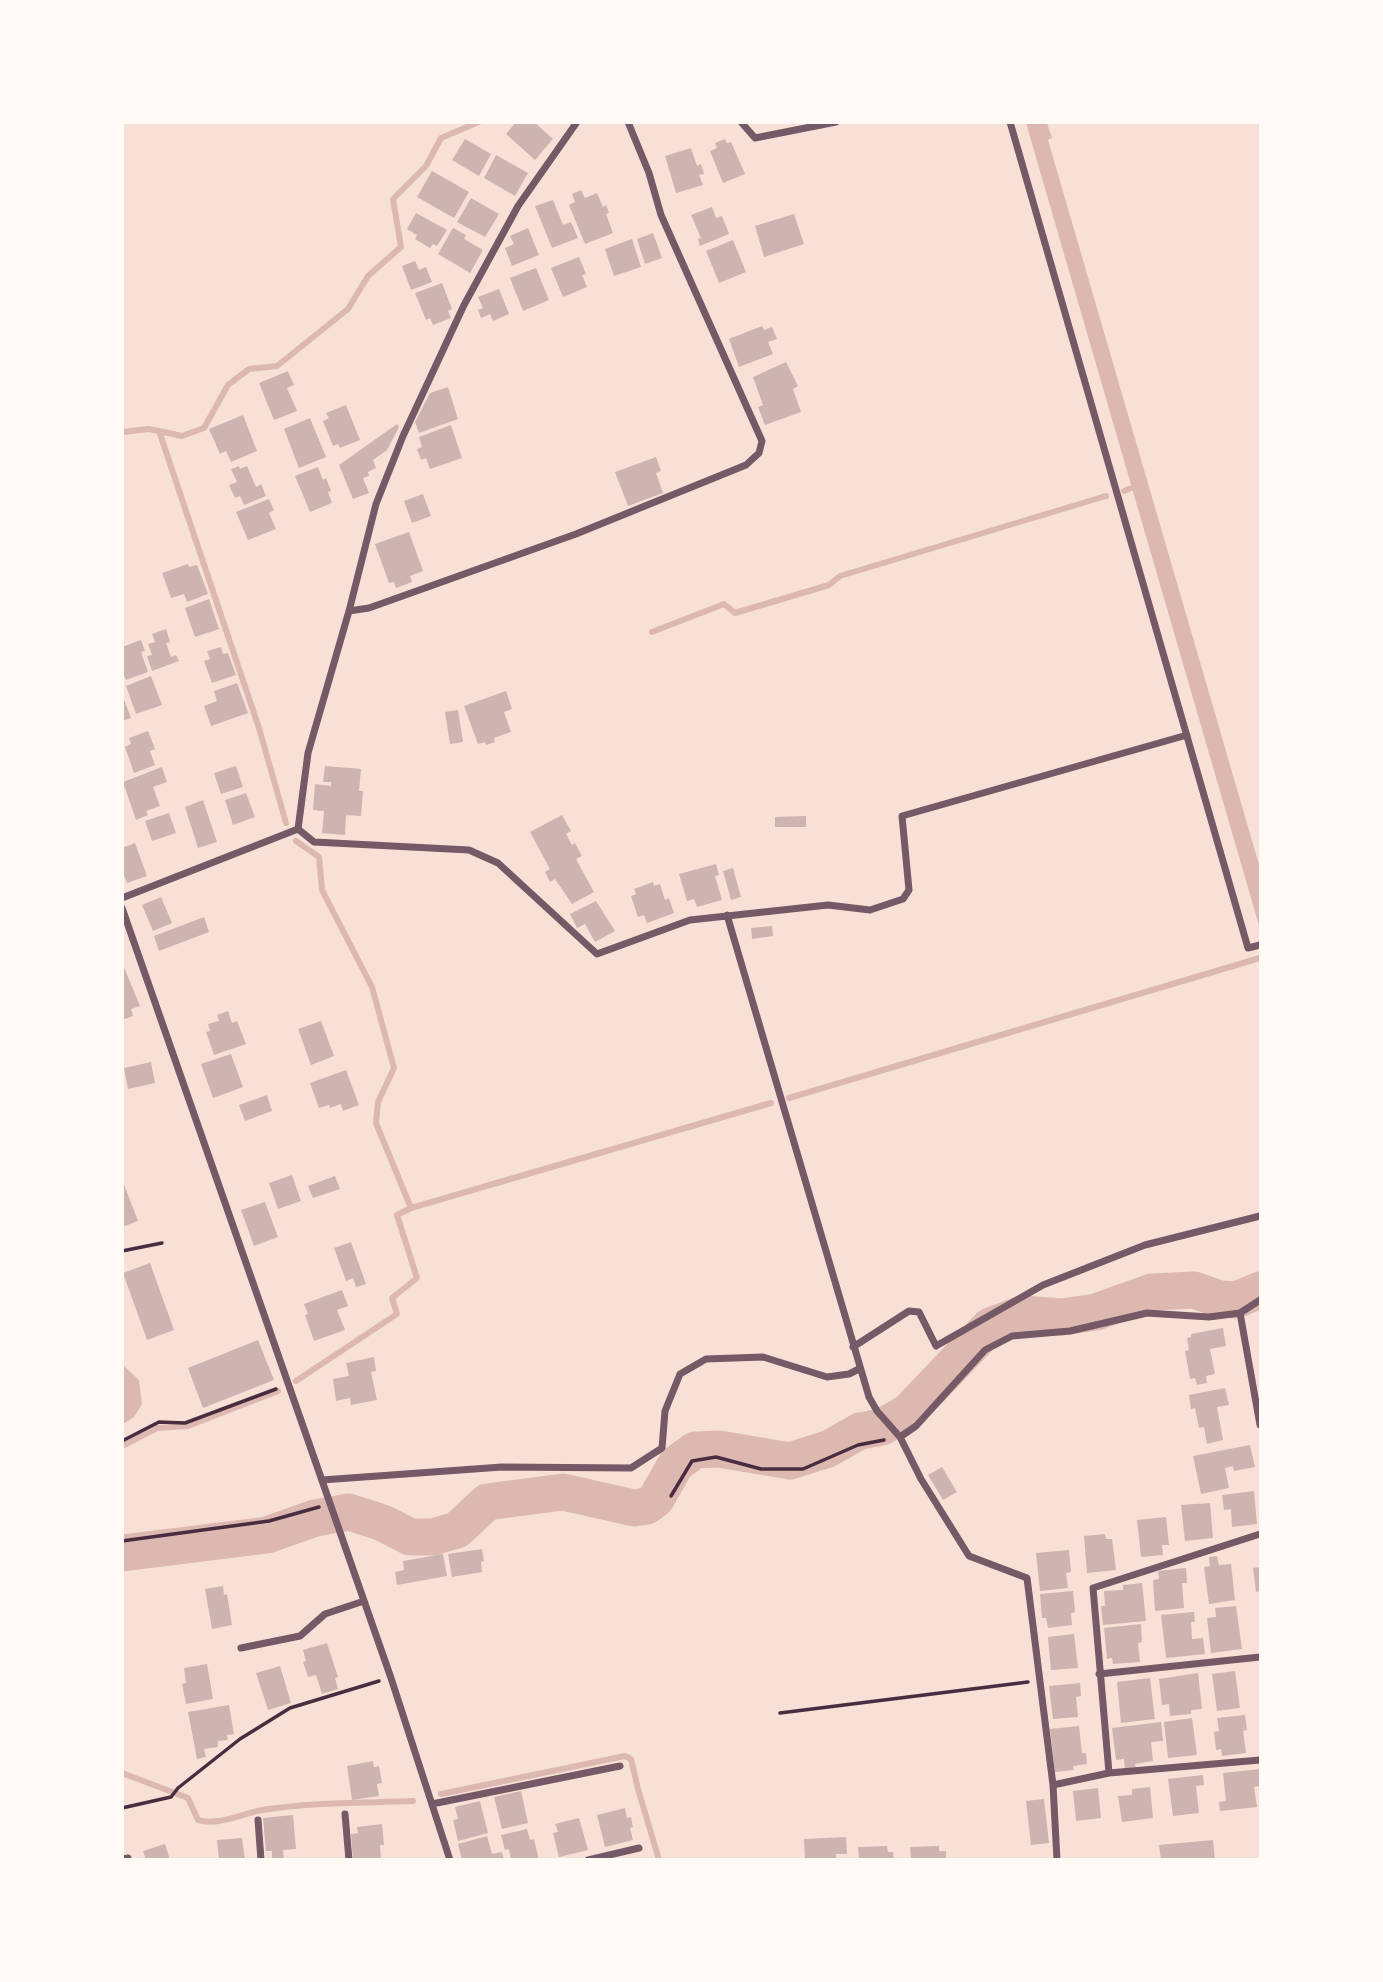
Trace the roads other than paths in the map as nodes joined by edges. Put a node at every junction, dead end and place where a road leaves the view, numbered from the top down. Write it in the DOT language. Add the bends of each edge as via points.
graph roads {
  1 [pos="577,122"];
  2 [pos="628,122"];
  3 [pos="741,122"];
  4 [pos="836,122"];
  5 [pos="1010,122"];
  6 [pos="349,611"];
  7 [pos="1187,735"];
  8 [pos="298,829"];
  9 [pos="122,898"];
  10 [pos="122,908"];
  11 [pos="727,915"];
  12 [pos="1261,945"];
  13 [pos="1261,1216"];
  14 [pos="1261,1300"];
  15 [pos="1240,1314"];
  16 [pos="853,1347"];
  17 [pos="859,1369"];
  18 [pos="1261,1425"];
  19 [pos="900,1437"];
  20 [pos="322,1480"];
  21 [pos="1261,1534"];
  22 [pos="364,1601"];
  23 [pos="241,1648"];
  24 [pos="1261,1657"];
  25 [pos="1099,1674"];
  26 [pos="1261,1760"];
  27 [pos="620,1766"];
  28 [pos="1109,1773"];
  29 [pos="1053,1785"];
  30 [pos="432,1804"];
  31 [pos="345,1814"];
  32 [pos="258,1820"];
  33 [pos="639,1849"];
  34 [pos="261,1860"];
  35 [pos="349,1860"];
  36 [pos="450,1860"];
  37 [pos="588,1860"];
  38 [pos="1057,1860"];
  1 -- 6 [label="street" via="518,206 458,317 376,504"];
  2 -- 6 [label="street" via="661,215 762,441 759,453 746,465 576,534 369,608"];
  3 -- 4 [label="street" via="755,138"];
  5 -- 7 [label="street"];
  6 -- 8 [label="street" via="308,753"];
  7 -- 11 [label="street" via="902,816 909,890 904,899 870,910 828,905"];
  7 -- 12 [label="street" via="1248,948"];
  8 -- 9 [label="street"];
  8 -- 11 [label="street" via="314,842 468,850 498,863 597,954 690,920"];
  10 -- 20 [label="street"];
  11 -- 16 [label="street"];
  13 -- 16 [label="street" via="1145,1245 1043,1285 936,1346 919,1312 909,1311"];
  14 -- 15 [label="street"];
  15 -- 18 [label="street"];
  15 -- 19 [label="street" via="1147,1314 1070,1331 1012,1336 985,1350 916,1426"];
  16 -- 17 [label="street"];
  17 -- 19 [label="street" via="877,1411"];
  17 -- 20 [label="street" via="827,1377 764,1357 706,1359 680,1374 665,1411 662,1447 631,1468 502,1466"];
  19 -- 29 [label="street" via="970,1556 1027,1578"];
  20 -- 22 [label="street"];
  21 -- 25 [label="street" via="1093,1588"];
  22 -- 23 [label="street" via="325,1614 300,1636"];
  22 -- 30 [label="street"];
  24 -- 25 [label="street"];
  25 -- 28 [label="street"];
  26 -- 28 [label="street"];
  27 -- 30 [label="street"];
  28 -- 29 [label="street"];
  29 -- 38 [label="street"];
  30 -- 36 [label="street"];
  31 -- 35 [label="street"];
  32 -- 34 [label="street"];
  33 -- 37 [label="street"];
}
